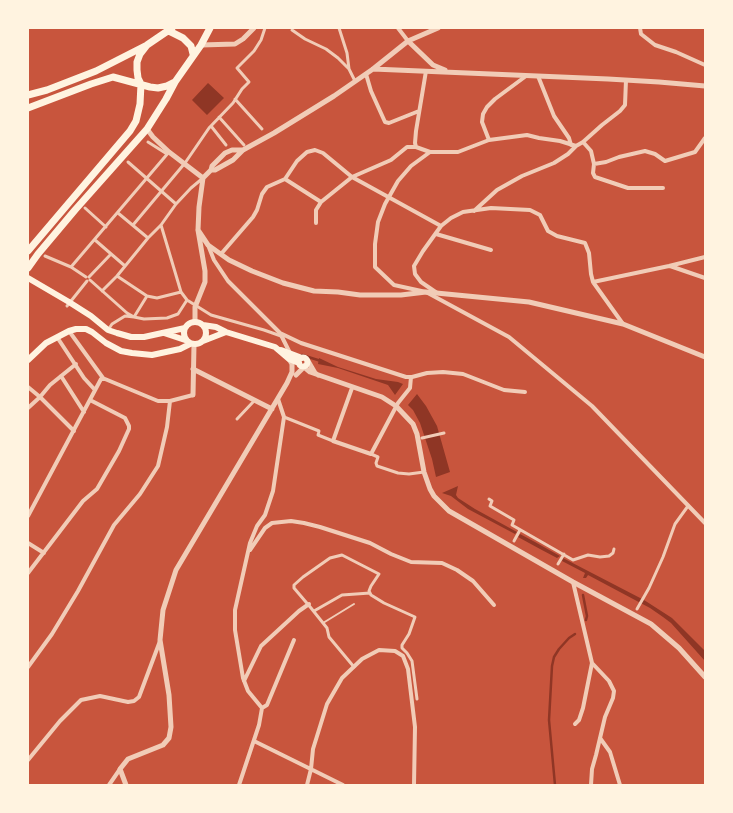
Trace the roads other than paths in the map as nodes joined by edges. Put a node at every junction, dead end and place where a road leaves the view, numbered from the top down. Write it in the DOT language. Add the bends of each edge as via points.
graph roads {
  1 [pos="210,28"];
  2 [pos="254,28"];
  3 [pos="266,28"];
  4 [pos="339,28"];
  5 [pos="398,28"];
  6 [pos="438,28"];
  7 [pos="640,28"];
  8 [pos="171,29"];
  9 [pos="292,30"];
  10 [pos="408,41"];
  11 [pos="147,45"];
  12 [pos="201,45"];
  13 [pos="193,54"];
  14 [pos="705,65"];
  15 [pos="349,69"];
  16 [pos="372,69"];
  17 [pos="426,71"];
  18 [pos="450,72"];
  19 [pos="366,74"];
  20 [pos="526,76"];
  21 [pos="538,76"];
  22 [pos="626,80"];
  23 [pos="356,81"];
  24 [pos="175,82"];
  25 [pos="140,84"];
  26 [pos="705,86"];
  27 [pos="28,95"];
  28 [pos="235,99"];
  29 [pos="28,108"];
  30 [pos="419,110"];
  31 [pos="219,117"];
  32 [pos="211,126"];
  33 [pos="147,129"];
  34 [pos="262,129"];
  35 [pos="705,138"];
  36 [pos="489,140"];
  37 [pos="148,142"];
  38 [pos="583,142"];
  39 [pos="226,145"];
  40 [pos="573,145"];
  41 [pos="416,147"];
  42 [pos="243,148"];
  43 [pos="430,152"];
  44 [pos="168,153"];
  45 [pos="128,162"];
  46 [pos="185,163"];
  47 [pos="594,164"];
  48 [pos="211,170"];
  49 [pos="352,177"];
  50 [pos="203,178"];
  51 [pos="147,179"];
  52 [pos="285,179"];
  53 [pos="663,188"];
  54 [pos="162,192"];
  55 [pos="389,197"];
  56 [pos="321,202"];
  57 [pos="176,204"];
  58 [pos="85,208"];
  59 [pos="473,211"];
  60 [pos="118,213"];
  61 [pos="316,223"];
  62 [pos="133,225"];
  63 [pos="161,225"];
  64 [pos="441,226"];
  65 [pos="106,227"];
  66 [pos="198,230"];
  67 [pos="436,234"];
  68 [pos="148,238"];
  69 [pos="95,240"];
  70 [pos="208,245"];
  71 [pos="491,250"];
  72 [pos="28,251"];
  73 [pos="111,254"];
  74 [pos="221,254"];
  75 [pos="45,256"];
  76 [pos="705,257"];
  77 [pos="125,266"];
  78 [pos="669,266"];
  79 [pos="71,267"];
  80 [pos="28,268"];
  81 [pos="116,276"];
  82 [pos="28,278"];
  83 [pos="705,278"];
  84 [pos="88,279"];
  85 [pos="593,282"];
  86 [pos="102,291"];
  87 [pos="181,292"];
  88 [pos="426,292"];
  89 [pos="437,293"];
  90 [pos="148,296"];
  91 [pos="187,300"];
  92 [pos="68,304"];
  93 [pos="195,306"];
  94 [pos="134,316"];
  95 [pos="196,322"];
  96 [pos="623,324"];
  97 [pos="203,326"];
  98 [pos="184,328"];
  99 [pos="108,330"];
  100 [pos="69,331"];
  101 [pos="226,332"];
  102 [pos="164,333"];
  103 [pos="281,334"];
  104 [pos="57,337"];
  105 [pos="203,341"];
  106 [pos="190,343"];
  107 [pos="301,343"];
  108 [pos="289,353"];
  109 [pos="705,357"];
  110 [pos="28,360"];
  111 [pos="303,362"];
  112 [pos="76,364"];
  113 [pos="193,369"];
  114 [pos="310,372"];
  115 [pos="294,373"];
  116 [pos="61,376"];
  117 [pos="320,376"];
  118 [pos="411,377"];
  119 [pos="103,378"];
  120 [pos="28,387"];
  121 [pos="352,388"];
  122 [pos="95,390"];
  123 [pos="525,392"];
  124 [pos="193,395"];
  125 [pos="40,397"];
  126 [pos="278,399"];
  127 [pos="90,400"];
  128 [pos="170,401"];
  129 [pos="254,401"];
  130 [pos="396,406"];
  131 [pos="28,408"];
  132 [pos="272,409"];
  133 [pos="84,412"];
  134 [pos="284,417"];
  135 [pos="237,419"];
  136 [pos="74,431"];
  137 [pos="444,432"];
  138 [pos="422,438"];
  139 [pos="333,441"];
  140 [pos="370,454"];
  141 [pos="424,472"];
  142 [pos="489,499"];
  143 [pos="688,506"];
  144 [pos="28,516"];
  145 [pos="705,523"];
  146 [pos="520,530"];
  147 [pos="514,541"];
  148 [pos="28,543"];
  149 [pos="614,549"];
  150 [pos="44,553"];
  151 [pos="248,554"];
  152 [pos="564,554"];
  153 [pos="558,564"];
  154 [pos="28,573"];
  155 [pos="573,582"];
  156 [pos="370,592"];
  157 [pos="309,604"];
  158 [pos="354,604"];
  159 [pos="494,605"];
  160 [pos="637,609"];
  161 [pos="314,611"];
  162 [pos="323,623"];
  163 [pos="160,640"];
  164 [pos="294,640"];
  165 [pos="592,663"];
  166 [pos="354,666"];
  167 [pos="28,667"];
  168 [pos="705,677"];
  169 [pos="244,681"];
  170 [pos="417,699"];
  171 [pos="262,708"];
  172 [pos="575,724"];
  173 [pos="600,738"];
  174 [pos="254,741"];
  175 [pos="28,760"];
  176 [pos="311,769"];
  177 [pos="120,770"];
  178 [pos="109,785"];
  179 [pos="126,785"];
  180 [pos="239,785"];
  181 [pos="307,785"];
  182 [pos="343,785"];
  183 [pos="414,785"];
  184 [pos="591,785"];
  185 [pos="620,785"];
  1 -- 12 [label="main road"];
  2 -- 12 [label="street" via="235,44"];
  3 -- 28 [label="street" via="262,40 237,68 249,82"];
  4 -- 15 [label="street"];
  5 -- 10 [label="street"];
  6 -- 10 [label="street"];
  7 -- 14 [label="street" via="641,34 655,46"];
  8 -- 11 [label="main road"];
  8 -- 13 [label="main road" via="191,46"];
  9 -- 15 [label="street" via="326,49"];
  10 -- 16 [label="street"];
  10 -- 18 [label="street" via="433,65"];
  11 -- 25 [label="main road" via="138,62"];
  11 -- 27 [label="main road" via="96,70"];
  12 -- 13 [label="main road"];
  13 -- 24 [label="main road"];
  15 -- 23 [label="street"];
  16 -- 17 [label="street"];
  16 -- 19 [label="street"];
  17 -- 18 [label="street"];
  17 -- 30 [label="street"];
  18 -- 20 [label="street"];
  19 -- 23 [label="street"];
  19 -- 30 [label="street" via="384,122 390,123"];
  20 -- 21 [label="street"];
  20 -- 36 [label="street" via="486,107 482,122"];
  21 -- 22 [label="street"];
  21 -- 40 [label="street" via="554,116"];
  22 -- 26 [label="street"];
  22 -- 38 [label="street" via="625,105"];
  23 -- 42 [label="street" via="274,133"];
  24 -- 25 [label="main road" via="158,88"];
  24 -- 33 [label="main road"];
  25 -- 29 [label="main road" via="113,77"];
  25 -- 72 [label="main road" via="139,111 130,131"];
  28 -- 31 [label="street"];
  28 -- 34 [label="street"];
  30 -- 41 [label="street"];
  31 -- 32 [label="street"];
  31 -- 42 [label="street"];
  32 -- 39 [label="street"];
  32 -- 46 [label="street"];
  33 -- 44 [label="street"];
  33 -- 80 [label="main road"];
  35 -- 47 [label="street" via="695,152 665,161 645,151"];
  36 -- 40 [label="street" via="527,135"];
  36 -- 43 [label="street" via="458,152"];
  37 -- 44 [label="street"];
  38 -- 40 [label="street"];
  38 -- 47 [label="street" via="591,151"];
  40 -- 59 [label="street" via="568,154 497,190"];
  41 -- 43 [label="street"];
  41 -- 49 [label="street" via="407,147 391,160"];
  42 -- 48 [label="street" via="233,160"];
  42 -- 48 [label="street" via="224,153"];
  43 -- 55 [label="street" via="411,166"];
  44 -- 46 [label="street"];
  44 -- 51 [label="street"];
  45 -- 51 [label="street"];
  46 -- 50 [label="street"];
  46 -- 54 [label="street"];
  47 -- 53 [label="street" via="595,177 628,188"];
  48 -- 50 [label="street"];
  49 -- 52 [label="street" via="323,153 315,150 307,152 297,161"];
  49 -- 55 [label="street"];
  49 -- 56 [label="street"];
  50 -- 57 [label="street"];
  50 -- 66 [label="street"];
  51 -- 54 [label="street"];
  51 -- 60 [label="street"];
  52 -- 56 [label="street"];
  52 -- 74 [label="street" via="267,187 253,217"];
  54 -- 57 [label="street"];
  54 -- 62 [label="street"];
  55 -- 64 [label="street"];
  55 -- 88 [label="street" via="378,222 375,244 376,267 394,285"];
  56 -- 61 [label="street" via="316,210"];
  57 -- 63 [label="street"];
  58 -- 65 [label="street"];
  59 -- 64 [label="street" via="463,212"];
  59 -- 85 [label="street" via="507,208 530,210 540,215 548,231 585,243"];
  60 -- 62 [label="street"];
  60 -- 65 [label="street"];
  62 -- 68 [label="street"];
  63 -- 68 [label="street"];
  63 -- 87 [label="street"];
  64 -- 67 [label="street"];
  65 -- 69 [label="street"];
  66 -- 70 [label="street"];
  66 -- 93 [label="street" via="205,282"];
  67 -- 71 [label="street"];
  67 -- 89 [label="street" via="414,266 415,274 421,282"];
  68 -- 77 [label="street"];
  69 -- 73 [label="street"];
  69 -- 79 [label="street"];
  70 -- 74 [label="street"];
  70 -- 103 [label="street" via="214,260 228,281"];
  73 -- 77 [label="street"];
  73 -- 84 [label="street"];
  74 -- 88 [label="street" via="252,271 314,291 360,295"];
  75 -- 79 [label="street"];
  76 -- 78 [label="street"];
  77 -- 81 [label="street"];
  78 -- 83 [label="street"];
  78 -- 85 [label="street"];
  79 -- 84 [label="street"];
  81 -- 86 [label="street"];
  81 -- 90 [label="street"];
  82 -- 92 [label="main road"];
  84 -- 86 [label="street"];
  84 -- 92 [label="street"];
  85 -- 96 [label="street"];
  86 -- 94 [label="street"];
  87 -- 90 [label="street" via="157,298"];
  87 -- 91 [label="street"];
  88 -- 89 [label="street"];
  88 -- 143 [label="street" via="509,337 592,406"];
  89 -- 96 [label="street" via="529,302"];
  90 -- 94 [label="street"];
  91 -- 93 [label="street"];
  91 -- 94 [label="street" via="178,314 167,318 144,319"];
  92 -- 99 [label="main road"];
  93 -- 95 [label="street"];
  93 -- 103 [label="street" via="211,315"];
  94 -- 99 [label="street" via="125,316 112,324"];
  95 -- 97 [label="main road"];
  95 -- 98 [label="main road" via="189,323"];
  96 -- 109 [label="street"];
  97 -- 101 [label="main road" via="216,327"];
  97 -- 105 [label="main road" via="206,335"];
  98 -- 102 [label="main road"];
  98 -- 106 [label="main road" via="183,334"];
  99 -- 102 [label="main road" via="131,337"];
  100 -- 104 [label="main road"];
  100 -- 106 [label="main road" via="86,329 121,351 152,355 180,349"];
  100 -- 119 [label="street"];
  101 -- 105 [label="main road"];
  101 -- 108 [label="main road"];
  102 -- 106 [label="main road"];
  103 -- 107 [label="street"];
  103 -- 108 [label="street"];
  104 -- 110 [label="main road" via="46,343"];
  104 -- 112 [label="street"];
  105 -- 106 [label="main road"];
  106 -- 113 [label="street"];
  107 -- 108 [label="street" via="295,343"];
  107 -- 118 [label="street"];
  108 -- 111 [label="main road"];
  108 -- 115 [label="street"];
  111 -- 114 [label="street"];
  111 -- 115 [label="street"];
  111 -- 117 [label="street"];
  112 -- 116 [label="street"];
  112 -- 122 [label="street"];
  113 -- 124 [label="street"];
  113 -- 129 [label="street"];
  114 -- 115 [label="street"];
  114 -- 117 [label="street"];
  115 -- 126 [label="street"];
  116 -- 125 [label="street"];
  116 -- 133 [label="street"];
  117 -- 121 [label="street"];
  118 -- 123 [label="street" via="443,372 463,374 504,390"];
  118 -- 130 [label="street" via="410,388"];
  119 -- 122 [label="street"];
  119 -- 128 [label="street" via="158,401"];
  120 -- 125 [label="street"];
  121 -- 130 [label="street" via="382,397"];
  121 -- 139 [label="street"];
  122 -- 127 [label="street"];
  124 -- 128 [label="street"];
  125 -- 131 [label="street"];
  125 -- 136 [label="street"];
  126 -- 132 [label="street"];
  126 -- 134 [label="street"];
  127 -- 133 [label="street"];
  127 -- 150 [label="street" via="125,418 129,429 97,489 83,501"];
  128 -- 167 [label="street" via="158,466 140,494 114,525 52,634"];
  129 -- 132 [label="street"];
  129 -- 135 [label="street"];
  130 -- 140 [label="street"];
  130 -- 141 [label="street" via="413,424"];
  132 -- 163 [label="street" via="176,570 163,610"];
  133 -- 136 [label="street"];
  134 -- 139 [label="street" via="319,431 318,435"];
  134 -- 151 [label="street" via="269,506 257,526"];
  136 -- 144 [label="street"];
  137 -- 138 [label="street"];
  139 -- 140 [label="street"];
  140 -- 141 [label="street" via="378,457 377,466 398,473"];
  141 -- 155 [label="street" via="433,493 449,511"];
  142 -- 146 [label="street" via="492,501 490,506 514,520 512,525"];
  143 -- 145 [label="street"];
  143 -- 160 [label="street" via="675,524 665,552"];
  146 -- 147 [label="street"];
  146 -- 152 [label="street"];
  148 -- 150 [label="street"];
  149 -- 152 [label="street" via="609,556 588,555 573,560"];
  150 -- 154 [label="street"];
  151 -- 159 [label="street" via="265,528 272,523 304,523 370,543 411,562 442,563 458,570 472,581"];
  151 -- 169 [label="street" via="235,610 237,650"];
  152 -- 153 [label="street"];
  155 -- 165 [label="street"];
  155 -- 168 [label="street" via="651,624 679,648"];
  156 -- 157 [label="street" via="379,574 342,555 330,558 294,585"];
  156 -- 161 [label="street" via="342,595"];
  156 -- 170 [label="street" via="375,598 415,618 402,648 412,661"];
  157 -- 161 [label="street"];
  157 -- 169 [label="street" via="261,646"];
  158 -- 162 [label="lane"];
  161 -- 162 [label="street"];
  162 -- 166 [label="street" via="329,637"];
  163 -- 175 [label="street" via="139,697 128,702 100,696 81,700"];
  163 -- 177 [label="street" via="169,695 169,738 164,745 128,759"];
  164 -- 171 [label="street" via="267,705"];
  165 -- 172 [label="street" via="583,708"];
  165 -- 173 [label="street" via="609,681 614,691"];
  166 -- 176 [label="street" via="342,678 327,704 313,749"];
  166 -- 183 [label="street" via="379,650 395,651 403,656 408,669 415,727"];
  169 -- 171 [label="street" via="248,691"];
  171 -- 174 [label="street" via="260,725"];
  173 -- 184 [label="street" via="592,769"];
  173 -- 185 [label="street" via="610,752"];
  174 -- 176 [label="street"];
  174 -- 180 [label="street"];
  176 -- 181 [label="street"];
  176 -- 182 [label="street"];
  177 -- 178 [label="street"];
  177 -- 179 [label="street"];
}
